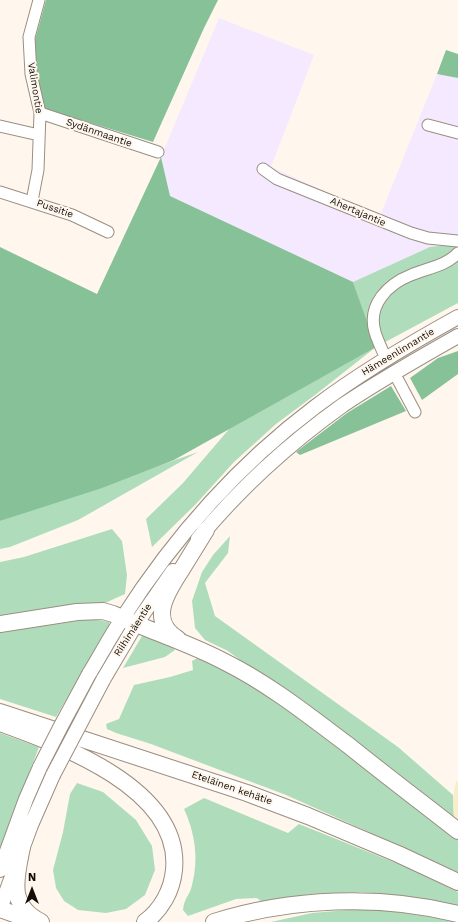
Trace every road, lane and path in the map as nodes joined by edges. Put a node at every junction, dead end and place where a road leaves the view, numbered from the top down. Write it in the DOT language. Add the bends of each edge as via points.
graph roads {
  1 [pos="40,0"];
  2 [pos="40,113"];
  3 [pos="428,125"];
  4 [pos="0,126"];
  5 [pos="458,133"];
  6 [pos="39,135"];
  7 [pos="158,152"];
  8 [pos="263,169"];
  9 [pos="0,192"];
  10 [pos="32,201"];
  11 [pos="108,232"];
  12 [pos="458,241"];
  13 [pos="458,253"];
  14 [pos="458,317"];
  15 [pos="458,336"];
  16 [pos="383,352"];
  17 [pos="398,380"];
  18 [pos="339,390"];
  19 [pos="344,405"];
  20 [pos="415,412"];
  21 [pos="206,530"];
  22 [pos="129,621"];
  23 [pos="0,624"];
  24 [pos="190,646"];
  25 [pos="0,712"];
  26 [pos="0,723"];
  27 [pos="458,831"];
  28 [pos="22,847"];
  29 [pos="0,870"];
  30 [pos="458,882"];
  31 [pos="0,909"];
  32 [pos="458,914"];
  33 [pos="37,922"];
  34 [pos="41,922"];
  35 [pos="145,922"];
  36 [pos="214,922"];
  1 -- 2 [label="street, Valimontie" via="29,37 31,74"];
  2 -- 6 [label="street, Valimontie"];
  2 -- 7 [label="street, Sydänmaantie"];
  3 -- 5 [label="street"];
  4 -- 6 [label="street"];
  6 -- 10 [label="street, Valimontie" via="38,170"];
  8 -- 12 [label="street, Ahertajantie" via="277,179 411,233 428,238"];
  9 -- 10 [label="street, Pussitie"];
  10 -- 11 [label="street, Pussitie" via="72,215"];
  13 -- 16 [label="street" via="453,259 410,275 384,292 373,319 374,330"];
  14 -- 18 [label="main road, Hämeenlinnantie"];
  15 -- 19 [label="main road, Hämeenlinnantie" via="388,376"];
  17 -- 20 [label="street"];
  18 -- 22 [label="main road, Riihimäentie" via="254,458 221,492 175,544"];
  19 -- 21 [label="main road, Riihimäentie" via="263,470"];
  21 -- 22 [label="main road, Riihimäentie"];
  21 -- 24 [label="highway" via="163,603 162,618 169,632"];
  22 -- 23 [label="highway" via="103,611 90,611"];
  22 -- 24 [label="highway"];
  22 -- 28 [label="main road, Riihimäentie, bridge" via="103,680 40,802"];
  22 -- 29 [label="main road, Riihimäentie, bridge" via="89,674 61,726 26,799"];
  24 -- 27 [label="highway" via="225,662 281,696"];
  25 -- 30 [label="highway, Eteläinen kehätie" via="261,798 355,835"];
  26 -- 35 [label="highway" via="61,747 111,773 147,800 158,815 171,840 174,875 166,898"];
  28 -- 31 [label="main road, Riihimäentie"];
  28 -- 34 [label="highway" via="17,875 17,896 28,914"];
  31 -- 33 [label="highway"];
  32 -- 36 [label="highway" via="416,905 323,902 259,910"];
}
